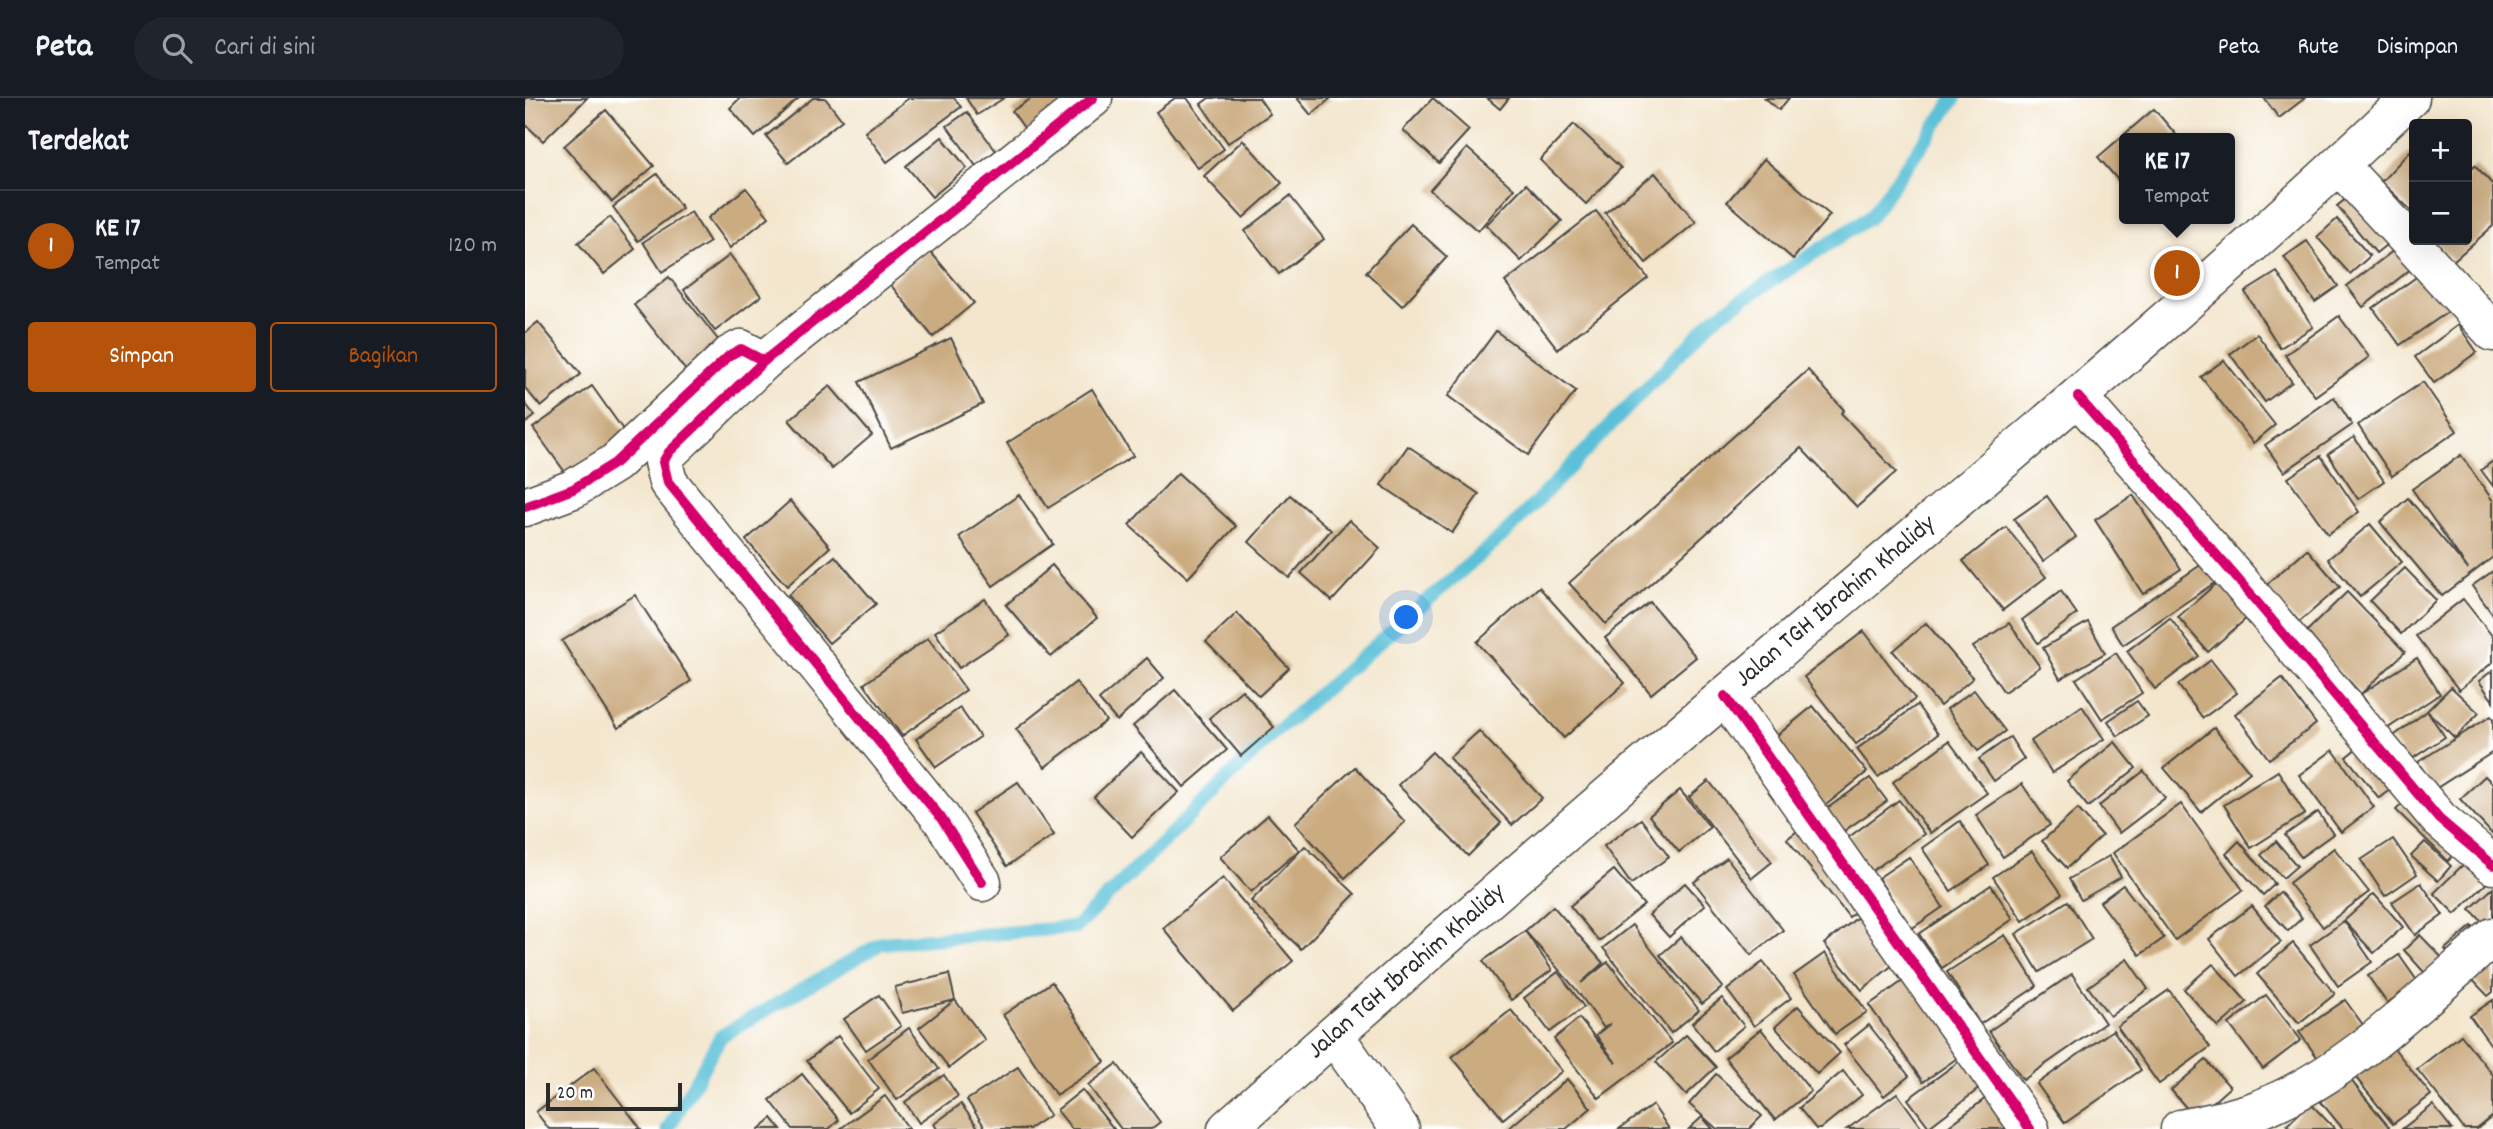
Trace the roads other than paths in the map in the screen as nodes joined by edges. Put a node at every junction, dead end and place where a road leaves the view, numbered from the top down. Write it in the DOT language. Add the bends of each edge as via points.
graph roads {
  1 [pos="1093,98"];
  2 [pos="2410,98"];
  3 [pos="2339,165"];
  4 [pos="2493,332"];
  5 [pos="764,361"];
  6 [pos="2078,397"];
  7 [pos="525,507"];
  8 [pos="1725,696"];
  9 [pos="2493,865"];
  10 [pos="982,882"];
  11 [pos="2493,937"];
  12 [pos="1334,1035"];
  13 [pos="1227,1129"];
  14 [pos="1400,1129"];
  15 [pos="2029,1129"];
  16 [pos="2180,1129"];
  1 -- 5 [label="street"];
  2 -- 3 [label="street, Jalan TGH Ibrahim Khalidy"];
  3 -- 4 [label="street"];
  3 -- 6 [label="street, Jalan TGH Ibrahim Khalidy"];
  5 -- 7 [label="street" via="741,349 730,355 615,463 573,489"];
  5 -- 10 [label="street" via="669,452 663,462 668,482 941,818"];
  6 -- 8 [label="street, Jalan TGH Ibrahim Khalidy"];
  6 -- 9 [label="street" via="2439,819"];
  8 -- 12 [label="street, Jalan TGH Ibrahim Khalidy"];
  8 -- 15 [label="street"];
  11 -- 16 [label="street" via="2378,1037 2312,1082 2257,1110"];
  12 -- 13 [label="street, Jalan TGH Ibrahim Khalidy"];
  12 -- 14 [label="street"];
}
